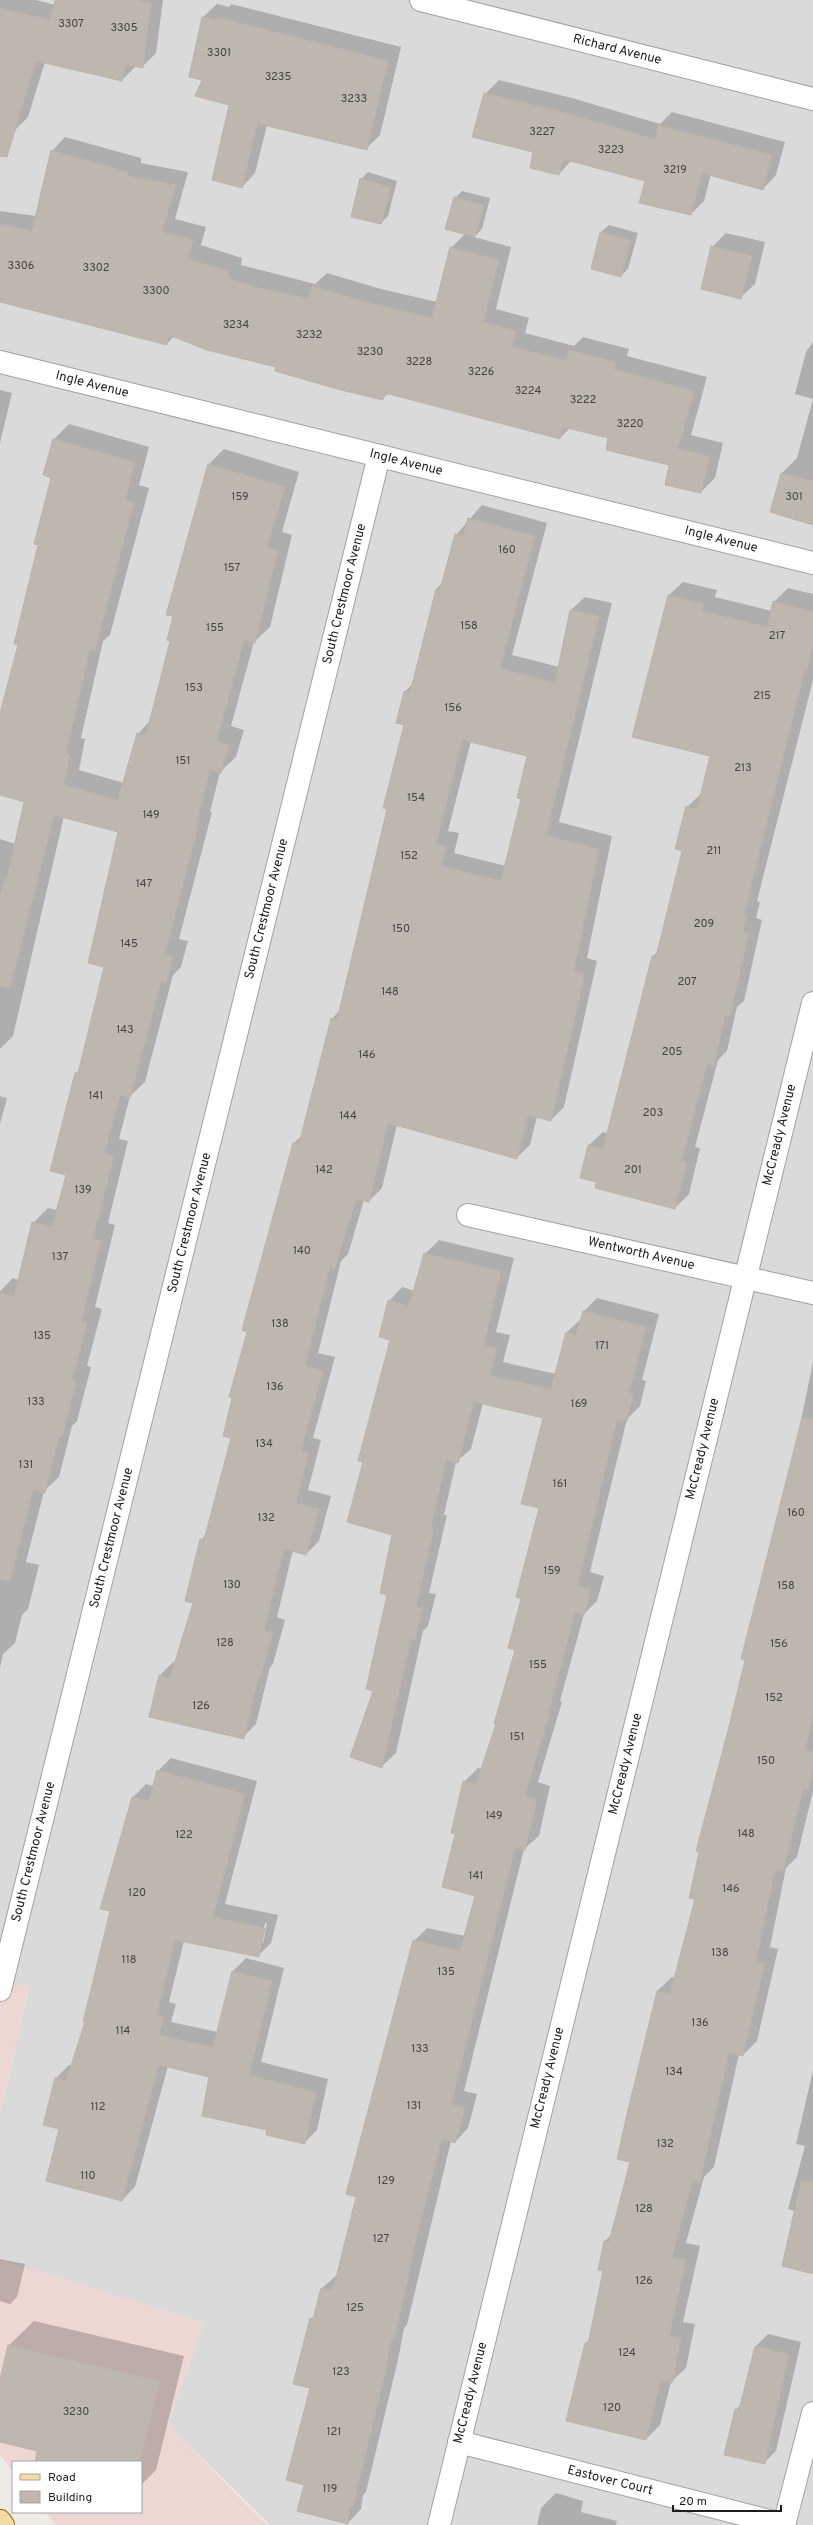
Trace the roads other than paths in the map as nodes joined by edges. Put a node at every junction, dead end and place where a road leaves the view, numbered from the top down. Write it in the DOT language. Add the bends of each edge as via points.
graph roads {
  1 [pos="421,0"];
  2 [pos="813,99"];
  3 [pos="0,362"];
  4 [pos="378,456"];
  5 [pos="813,563"];
  6 [pos="813,1003"];
  7 [pos="468,1215"];
  8 [pos="745,1278"];
  9 [pos="813,1293"];
  10 [pos="0,1990"];
  11 [pos="813,2413"];
  12 [pos="459,2442"];
  13 [pos="0,2521"];
  14 [pos="3,2525"];
  15 [pos="438,2525"];
  16 [pos="784,2525"];
  1 -- 2 [label="street, Richard Avenue"];
  3 -- 4 [label="street, Ingle Avenue"];
  4 -- 5 [label="street, Ingle Avenue"];
  4 -- 10 [label="street, South Crestmoor Avenue"];
  6 -- 8 [label="street, McCready Avenue"];
  7 -- 8 [label="street, Wentworth Avenue"];
  8 -- 9 [label="street, Wentworth Avenue"];
  8 -- 12 [label="street, McCready Avenue"];
  11 -- 16 [label="street"];
  12 -- 15 [label="street, McCready Avenue"];
  12 -- 16 [label="street, Eastover Court"];
  13 -- 14 [label="main road"];
}
